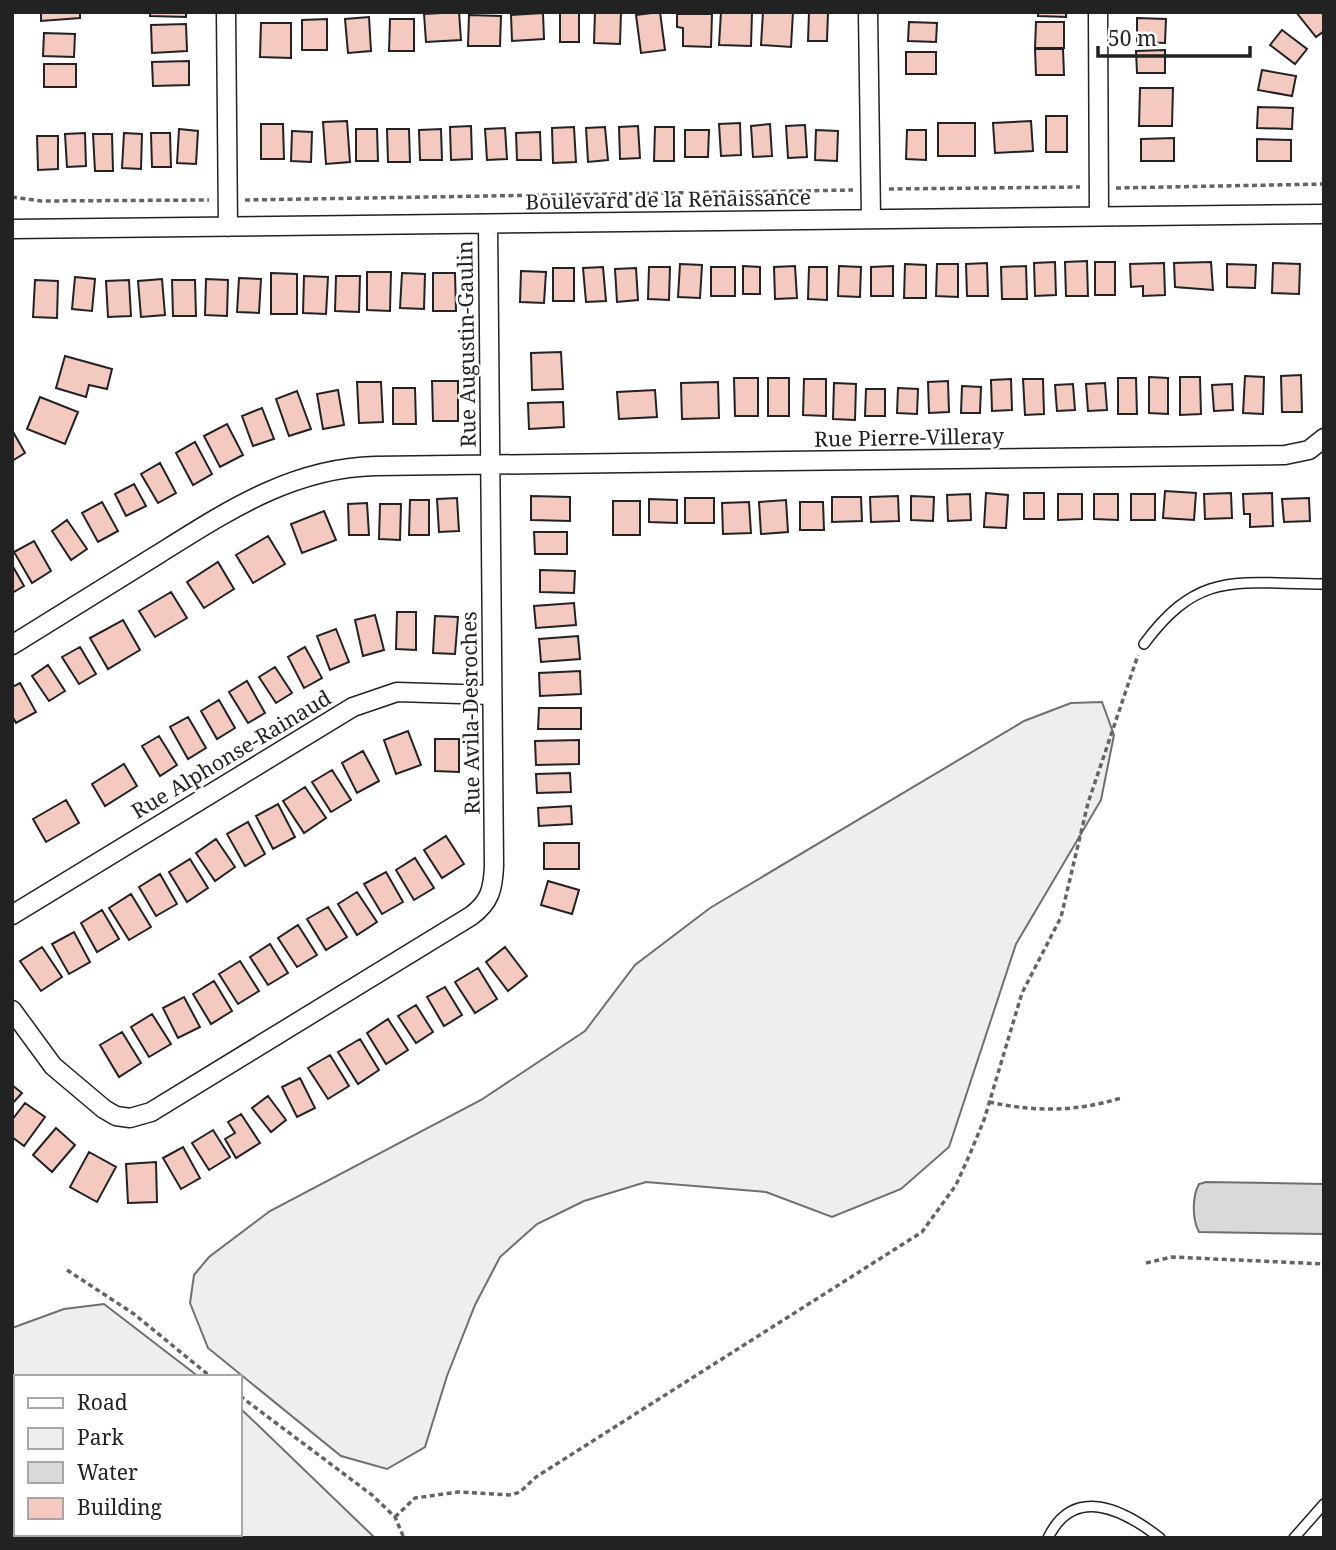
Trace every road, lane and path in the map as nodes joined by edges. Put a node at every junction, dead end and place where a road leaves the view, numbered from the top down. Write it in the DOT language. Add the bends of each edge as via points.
graph roads {
  1 [pos="226,12"];
  2 [pos="868,12"];
  3 [pos="1098,12"];
  4 [pos="1324,184"];
  5 [pos="1075,187"];
  6 [pos="1125,188"];
  7 [pos="898,189"];
  8 [pos="845,190"];
  9 [pos="12,197"];
  10 [pos="202,200"];
  11 [pos="254,200"];
  12 [pos="1324,214"];
  13 [pos="1100,216"];
  14 [pos="872,218"];
  15 [pos="488,224"];
  16 [pos="228,227"];
  17 [pos="12,229"];
  18 [pos="1324,438"];
  19 [pos="490,464"];
  20 [pos="1324,584"];
  21 [pos="1144,644"];
  22 [pos="12,645"];
  23 [pos="492,695"];
  24 [pos="12,915"];
  25 [pos="12,1010"];
  26 [pos="1121,1098"];
  27 [pos="989,1102"];
  28 [pos="1146,1263"];
  29 [pos="1324,1264"];
  30 [pos="67,1270"];
  31 [pos="209,1375"];
  32 [pos="242,1398"];
  33 [pos="1324,1504"];
  34 [pos="395,1517"];
  35 [pos="404,1538"];
  36 [pos="1048,1538"];
  37 [pos="1160,1538"];
  38 [pos="1294,1538"];
  1 -- 16 [label="street"];
  2 -- 14 [label="street"];
  3 -- 13 [label="street"];
  4 -- 6 [label="path"];
  5 -- 7 [label="path"];
  8 -- 11 [label="path, Boulevard de la Renaissance"];
  9 -- 10 [label="path" via="41,201"];
  12 -- 13 [label="street, Boulevard de la Renaissance"];
  13 -- 14 [label="street, Boulevard de la Renaissance"];
  14 -- 15 [label="street, Boulevard de la Renaissance"];
  15 -- 16 [label="street, Boulevard de la Renaissance"];
  15 -- 19 [label="street, Rue Augustin-Gaulin"];
  16 -- 17 [label="street, Boulevard de la Renaissance"];
  18 -- 19 [label="street, Rue Pierre-Villeray" via="1309,450 1285,455"];
  19 -- 22 [label="street" via="352,467 280,484 238,505"];
  19 -- 23 [label="street, Rue Avila-Desroches"];
  20 -- 21 [label="lane" via="1210,586 1175,609"];
  21 -- 27 [label="path" via="1088,803 1061,917 1022,993"];
  23 -- 24 [label="street, Rue Alphonse-Rainaud" via="397,692 353,707"];
  23 -- 25 [label="street, Rue Avila-Desroches" via="494,882 487,901 471,916 135,1118 111,1113 69,1081 38,1048"];
  26 -- 27 [label="path" via="1063,1111 1024,1110"];
  27 -- 34 [label="path" via="956,1185 937,1214 905,1245 547,1470 520,1492 424,1495 415,1497"];
  28 -- 29 [label="path" via="1172,1257"];
  30 -- 31 [label="path" via="134,1314"];
  32 -- 34 [label="path"];
  33 -- 38 [label="lane"];
  34 -- 35 [label="path"];
  36 -- 37 [label="lane" via="1068,1511 1086,1506 1108,1507"];
}
